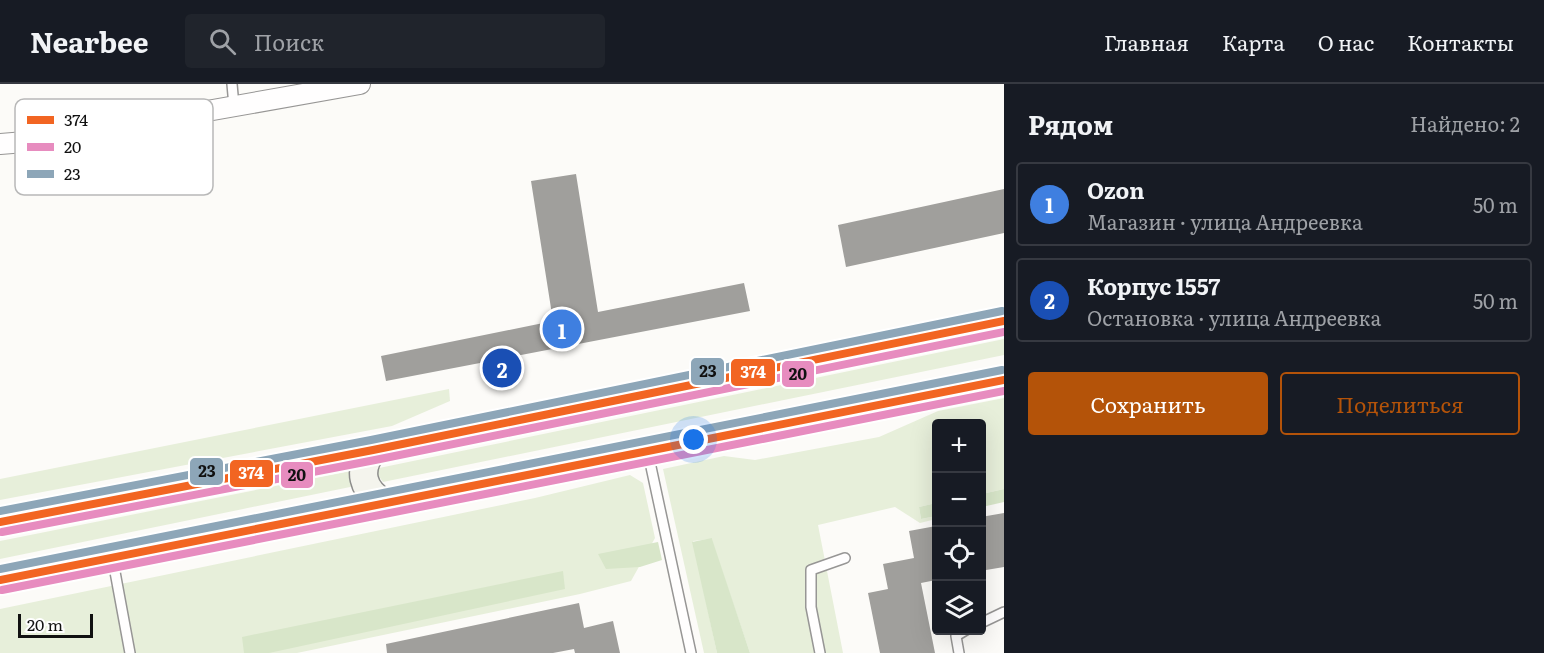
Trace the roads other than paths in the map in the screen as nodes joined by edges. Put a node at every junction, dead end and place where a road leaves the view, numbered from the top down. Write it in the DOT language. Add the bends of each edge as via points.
graph roads {
  1 [pos="232,84"];
  2 [pos="360,84"];
  3 [pos="234,106"];
  4 [pos="213,110"];
  5 [pos="15,143"];
  6 [pos="0,144"];
  7 [pos="1004,321"];
  8 [pos="1004,380"];
  9 [pos="647,449"];
  10 [pos="373,450"];
  11 [pos="384,503"];
  12 [pos="0,522"];
  13 [pos="112,556"];
  14 [pos="845,558"];
  15 [pos="0,579"];
  16 [pos="1004,612"];
  17 [pos="986,620"];
  18 [pos="958,635"];
  19 [pos="130,653"];
  20 [pos="692,653"];
  21 [pos="820,653"];
  22 [pos="959,653"];
  1 -- 3 [label="lane"];
  2 -- 3 [label="street"];
  3 -- 4 [label="street"];
  5 -- 6 [label="street"];
  7 -- 10 [label="main road"];
  8 -- 9 [label="main road"];
  9 -- 11 [label="main road"];
  9 -- 20 [label="lane"];
  10 -- 11 [label="main road" via="362,473 365,486"];
  10 -- 12 [label="main road"];
  11 -- 13 [label="main road"];
  13 -- 15 [label="main road"];
  13 -- 19 [label="lane"];
  14 -- 21 [label="lane" via="811,570 811,607"];
  16 -- 17 [label="lane"];
  18 -- 22 [label="lane"];
}
